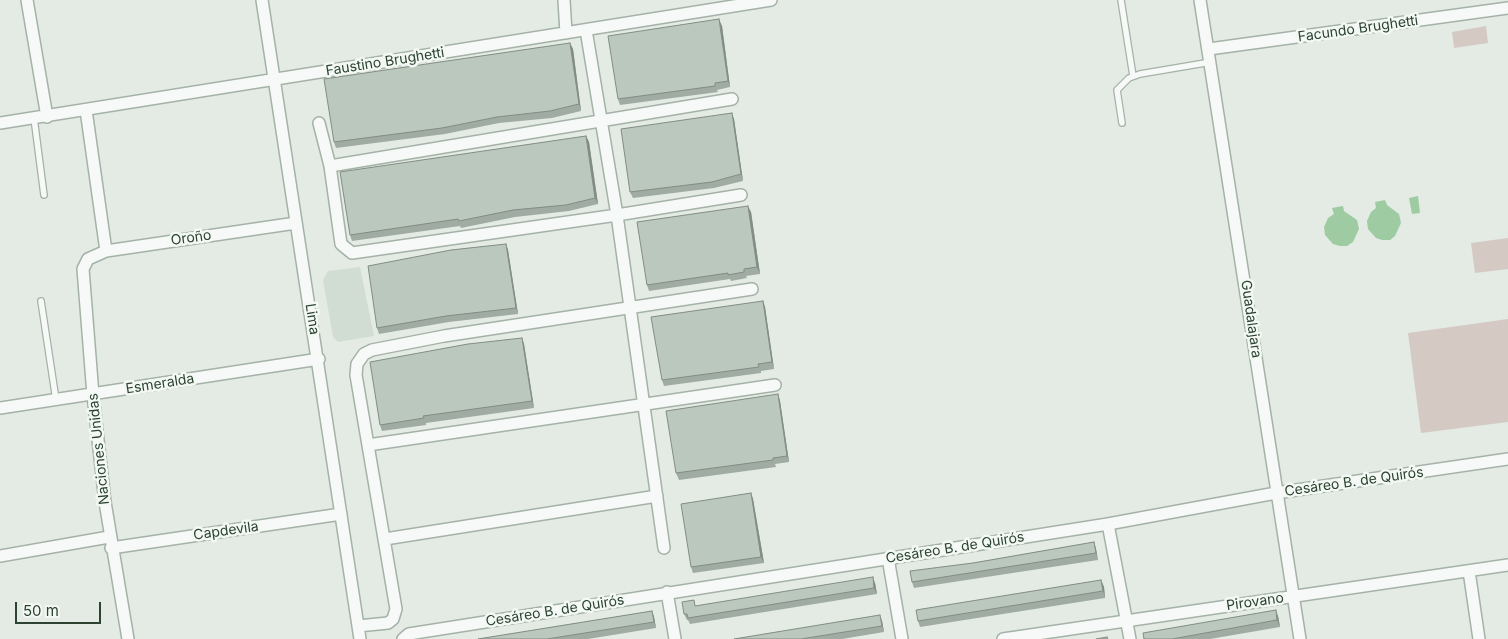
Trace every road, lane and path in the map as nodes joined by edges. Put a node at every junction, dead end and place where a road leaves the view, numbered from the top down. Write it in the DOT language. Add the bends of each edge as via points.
graph roads {
  1 [pos="27,0"];
  2 [pos="262,0"];
  3 [pos="564,0"];
  4 [pos="770,0"];
  5 [pos="1121,0"];
  6 [pos="1200,0"];
  7 [pos="1508,8"];
  8 [pos="586,30"];
  9 [pos="566,33"];
  10 [pos="1209,49"];
  11 [pos="1211,62"];
  12 [pos="1133,76"];
  13 [pos="275,80"];
  14 [pos="732,99"];
  15 [pos="86,110"];
  16 [pos="47,117"];
  17 [pos="34,118"];
  18 [pos="601,120"];
  19 [pos="0,123"];
  20 [pos="319,123"];
  21 [pos="1122,123"];
  22 [pos="330,166"];
  23 [pos="44,195"];
  24 [pos="741,195"];
  25 [pos="617,215"];
  26 [pos="296,223"];
  27 [pos="106,251"];
  28 [pos="88,259"];
  29 [pos="752,290"];
  30 [pos="41,301"];
  31 [pos="630,308"];
  32 [pos="319,359"];
  33 [pos="776,384"];
  34 [pos="93,395"];
  35 [pos="56,400"];
  36 [pos="644,404"];
  37 [pos="0,408"];
  38 [pos="368,445"];
  39 [pos="1508,459"];
  40 [pos="1276,493"];
  41 [pos="657,496"];
  42 [pos="341,514"];
  43 [pos="1108,524"];
  44 [pos="385,539"];
  45 [pos="110,542"];
  46 [pos="664,548"];
  47 [pos="0,556"];
  48 [pos="888,558"];
  49 [pos="1508,565"];
  50 [pos="1469,571"];
  51 [pos="667,592"];
  52 [pos="1293,596"];
  53 [pos="1127,620"];
  54 [pos="358,626"];
  55 [pos="128,639"];
  56 [pos="360,639"];
  57 [pos="403,639"];
  58 [pos="675,639"];
  59 [pos="902,639"];
  60 [pos="1002,639"];
  61 [pos="1130,639"];
  62 [pos="1300,639"];
  63 [pos="1479,639"];
  1 -- 16 [label="street"];
  2 -- 13 [label="street, Lima"];
  3 -- 9 [label="street"];
  4 -- 8 [label="street, Faustino Brughetti"];
  5 -- 12 [label="lane"];
  6 -- 10 [label="street, Guadalajara"];
  7 -- 10 [label="street, Facundo Brughetti"];
  8 -- 9 [label="street, Faustino Brughetti"];
  8 -- 18 [label="street"];
  9 -- 13 [label="street, Faustino Brughetti"];
  10 -- 11 [label="street, Guadalajara"];
  11 -- 12 [label="lane"];
  11 -- 40 [label="street, Guadalajara"];
  12 -- 21 [label="lane" via="1117,90"];
  13 -- 15 [label="street, Faustino Brughetti"];
  13 -- 26 [label="street, Lima"];
  14 -- 18 [label="street"];
  15 -- 16 [label="street, Faustino Brughetti"];
  15 -- 27 [label="street"];
  16 -- 17 [label="street, Faustino Brughetti"];
  17 -- 19 [label="street, Faustino Brughetti"];
  17 -- 23 [label="lane"];
  18 -- 22 [label="street"];
  18 -- 25 [label="street"];
  20 -- 22 [label="street"];
  22 -- 25 [label="street" via="341,244 352,253"];
  24 -- 25 [label="street"];
  25 -- 31 [label="street"];
  26 -- 27 [label="street, Oroño"];
  26 -- 32 [label="street, Lima"];
  27 -- 28 [label="street, Oroño"];
  28 -- 34 [label="street, Naciones Unidas" via="83,269"];
  29 -- 31 [label="street"];
  30 -- 35 [label="lane"];
  31 -- 36 [label="street"];
  31 -- 38 [label="street" via="444,336 364,354 357,364 356,375"];
  32 -- 34 [label="street, Esmeralda"];
  32 -- 42 [label="street, Lima"];
  33 -- 36 [label="street"];
  34 -- 35 [label="street, Esmeralda"];
  34 -- 45 [label="street, Naciones Unidas"];
  35 -- 37 [label="street, Esmeralda"];
  36 -- 38 [label="street"];
  36 -- 41 [label="street"];
  38 -- 44 [label="street"];
  39 -- 40 [label="street, Cesáreo B. de Quirós"];
  40 -- 43 [label="street, Cesáreo B. de Quirós"];
  40 -- 52 [label="street, Guadalajara"];
  41 -- 44 [label="street"];
  41 -- 46 [label="street"];
  42 -- 45 [label="street, Capdevila"];
  42 -- 54 [label="street, Lima"];
  43 -- 48 [label="street, Cesáreo B. de Quirós"];
  43 -- 53 [label="street"];
  44 -- 54 [label="street" via="396,609 393,619 388,623"];
  45 -- 47 [label="street, Capdevila"];
  45 -- 55 [label="street, Naciones Unidas"];
  48 -- 51 [label="street, Cesáreo B. de Quirós"];
  48 -- 59 [label="street"];
  49 -- 50 [label="street, Pirovano"];
  50 -- 52 [label="street, Pirovano"];
  50 -- 63 [label="street"];
  51 -- 57 [label="street, Cesáreo B. de Quirós" via="409,634"];
  51 -- 58 [label="street"];
  52 -- 53 [label="street, Pirovano"];
  52 -- 62 [label="street, Guadalajara"];
  53 -- 60 [label="street, Pirovano"];
  53 -- 61 [label="street"];
  54 -- 56 [label="street, Lima"];
}
